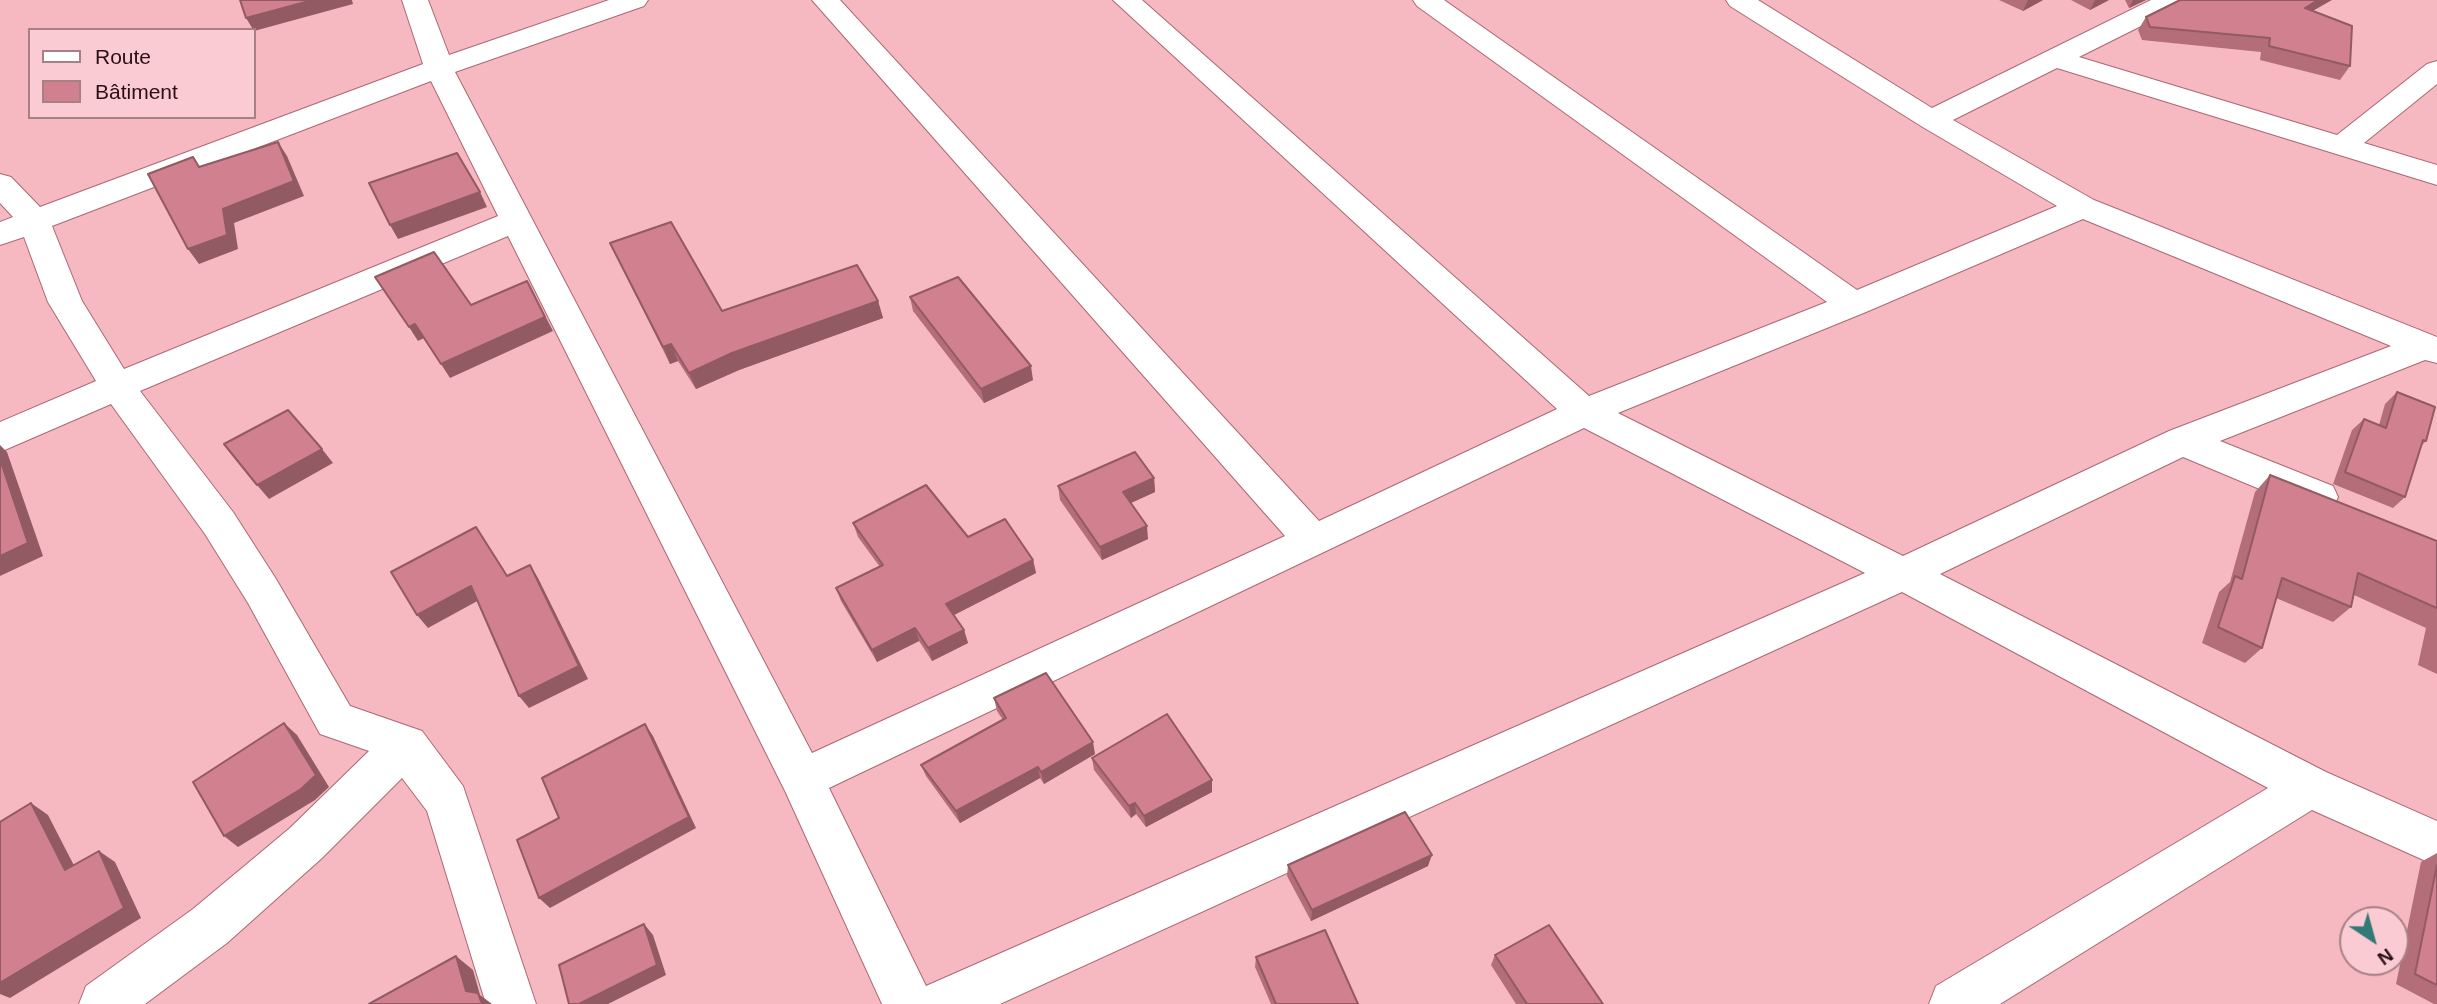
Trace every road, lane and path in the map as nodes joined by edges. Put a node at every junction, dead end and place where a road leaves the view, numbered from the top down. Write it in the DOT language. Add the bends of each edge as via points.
graph roads {
  1 [pos="415,0"];
  2 [pos="635,0"];
  3 [pos="825,0"];
  4 [pos="1126,0"];
  5 [pos="1426,0"];
  6 [pos="2172,0"];
  7 [pos="1764,7"];
  8 [pos="2053,58"];
  9 [pos="439,68"];
  10 [pos="2437,70"];
  11 [pos="1931,120"];
  12 [pos="2343,145"];
  13 [pos="2437,176"];
  14 [pos="0,184"];
  15 [pos="2084,206"];
  16 [pos="516,221"];
  17 [pos="17,227"];
  18 [pos="1854,304"];
  19 [pos="2431,349"];
  20 [pos="117,386"];
  21 [pos="1584,412"];
  22 [pos="0,438"];
  23 [pos="2182,441"];
  24 [pos="2348,509"];
  25 [pos="1312,541"];
  26 [pos="1903,574"];
  27 [pos="406,745"];
  28 [pos="802,779"];
  29 [pos="2310,787"];
  30 [pos="2437,844"];
  31 [pos="1963,1002"];
  32 [pos="104,1004"];
  33 [pos="511,1004"];
  34 [pos="908,1004"];
  35 [pos="943,1004"];
  1 -- 9 [label="street"];
  2 -- 9 [label="street"];
  3 -- 25 [label="street"];
  4 -- 21 [label="street"];
  5 -- 18 [label="street"];
  6 -- 8 [label="street"];
  7 -- 11 [label="street"];
  8 -- 11 [label="street"];
  8 -- 12 [label="street"];
  9 -- 16 [label="street"];
  9 -- 17 [label="street"];
  10 -- 12 [label="street"];
  11 -- 15 [label="street"];
  12 -- 13 [label="street"];
  14 -- 17 [label="street"];
  15 -- 18 [label="street"];
  15 -- 19 [label="street"];
  16 -- 20 [label="street"];
  16 -- 28 [label="street"];
  17 -- 20 [label="street"];
  18 -- 21 [label="street"];
  19 -- 23 [label="street"];
  20 -- 22 [label="street"];
  20 -- 27 [label="street" via="219,523 335,720"];
  21 -- 25 [label="street"];
  21 -- 26 [label="street"];
  23 -- 24 [label="street"];
  23 -- 26 [label="street"];
  25 -- 28 [label="street"];
  26 -- 29 [label="street"];
  26 -- 35 [label="street"];
  27 -- 32 [label="street" via="296,852 210,926"];
  27 -- 33 [label="street" via="447,801"];
  28 -- 34 [label="street"];
  29 -- 30 [label="street"];
  29 -- 31 [label="street"];
}
